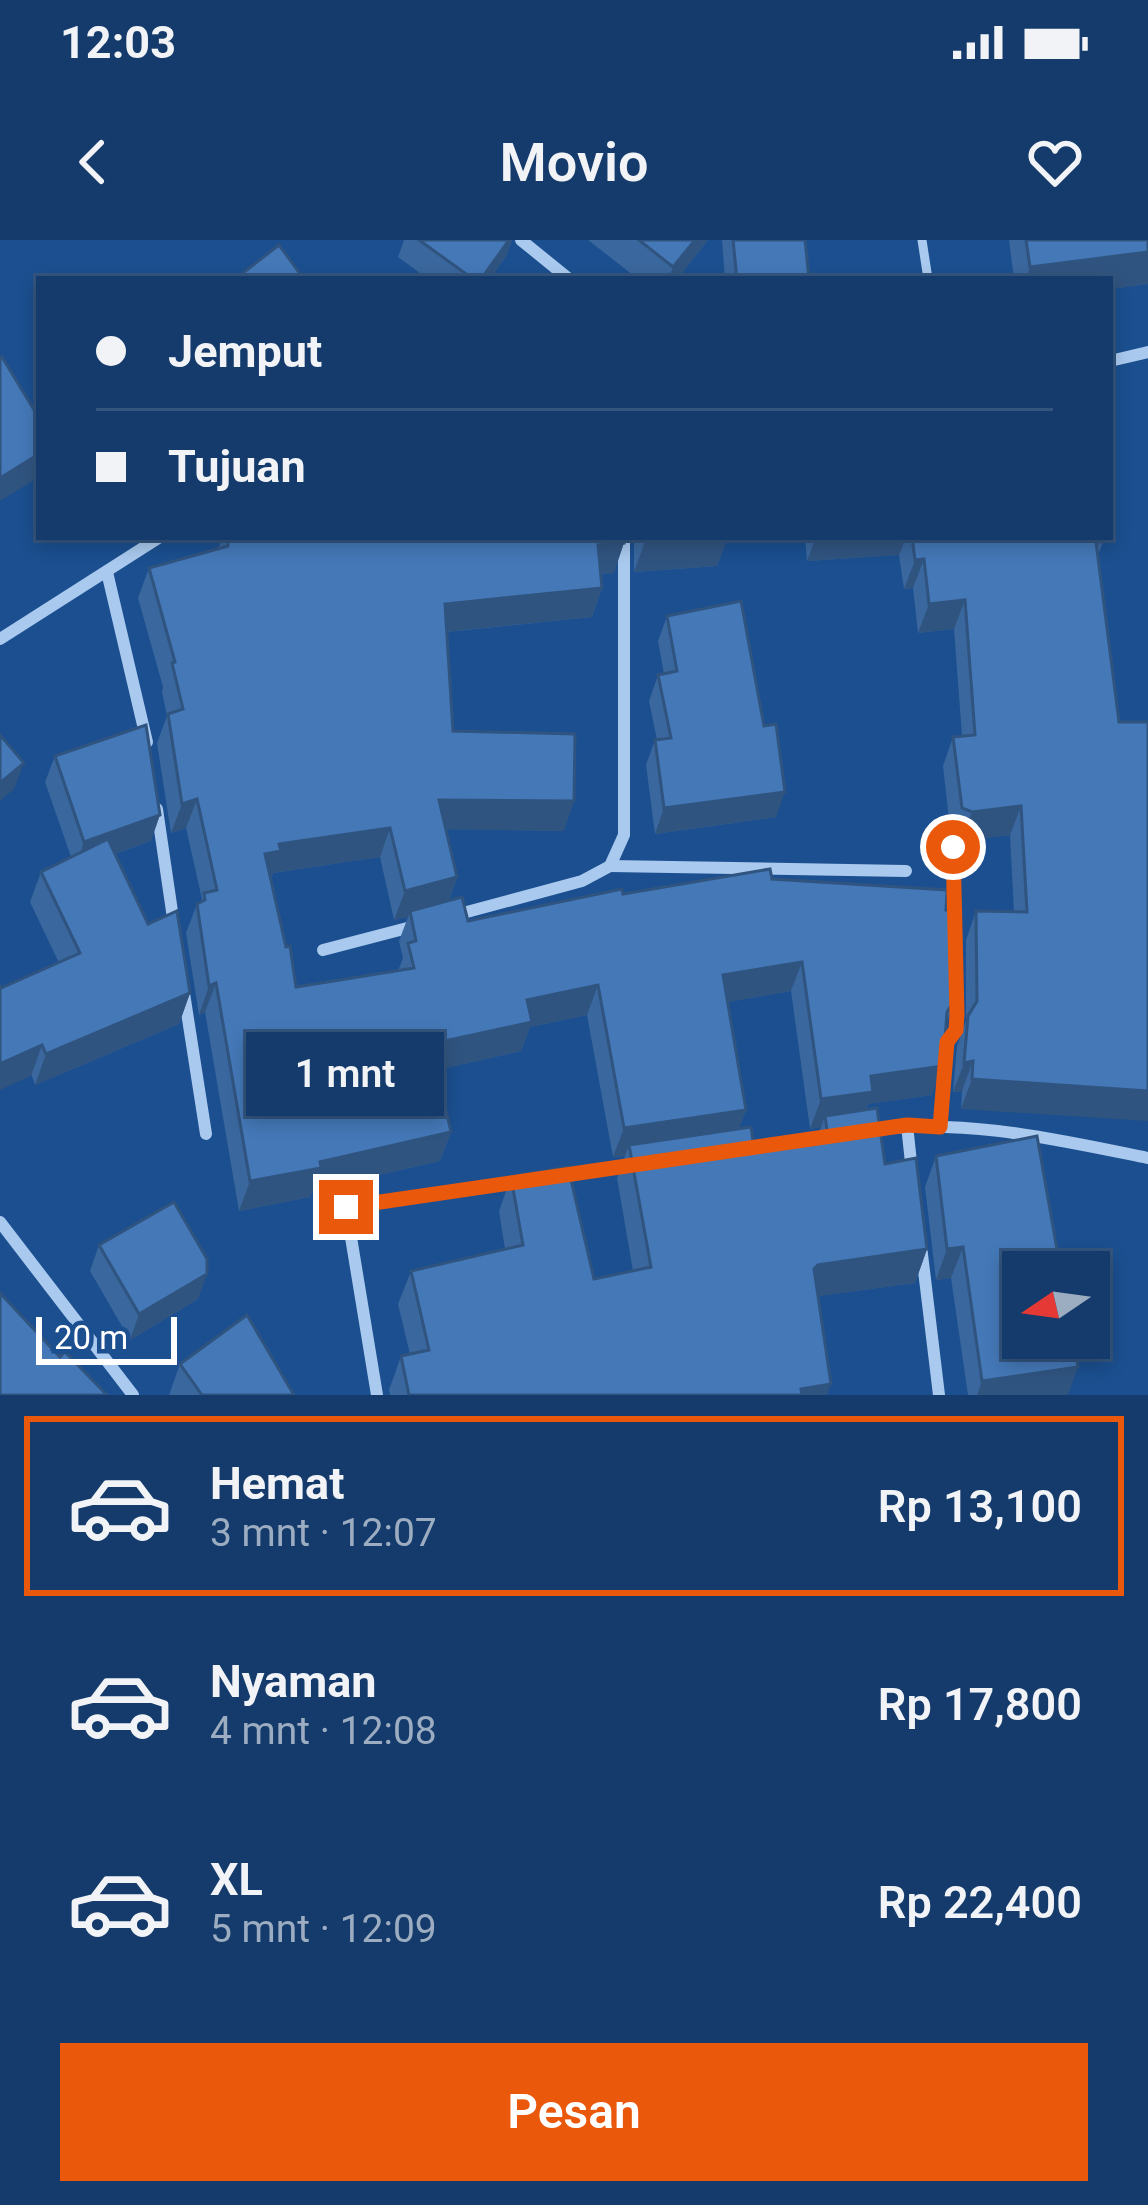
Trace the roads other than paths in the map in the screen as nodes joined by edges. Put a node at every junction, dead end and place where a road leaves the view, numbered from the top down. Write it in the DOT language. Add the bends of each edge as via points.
graph roads {
  1 [pos="521,240"];
  2 [pos="922,240"];
  3 [pos="565,276"];
  4 [pos="928,276"];
  5 [pos="1148,352"];
  6 [pos="1113,360"];
  7 [pos="155,540"];
  8 [pos="624,540"];
  9 [pos="107,572"];
  10 [pos="0,639"];
  11 [pos="150,766"];
  12 [pos="154,789"];
  13 [pos="953,847"];
  14 [pos="610,866"];
  15 [pos="906,871"];
  16 [pos="955,933"];
  17 [pos="178,950"];
  18 [pos="323,950"];
  19 [pos="181,973"];
  20 [pos="956,974"];
  21 [pos="907,1125"];
  22 [pos="940,1127"];
  23 [pos="860,1132"];
  24 [pos="206,1134"];
  25 [pos="1148,1158"];
  26 [pos="650,1162"];
  27 [pos="915,1193"];
  28 [pos="1,1227"];
  29 [pos="920,1238"];
  30 [pos="133,1395"];
  31 [pos="377,1395"];
  32 [pos="939,1395"];
  1 -- 3 [label="street"];
  2 -- 4 [label="lane"];
  5 -- 6 [label="street"];
  7 -- 9 [label="street"];
  8 -- 14 [label="street" via="624,835"];
  9 -- 10 [label="street"];
  9 -- 11 [label="street"];
  12 -- 17 [label="street"];
  13 -- 16 [label="street"];
  14 -- 15 [label="street"];
  14 -- 18 [label="street" via="582,881"];
  19 -- 24 [label="street"];
  20 -- 22 [label="street"];
  21 -- 22 [label="street"];
  21 -- 23 [label="street"];
  21 -- 27 [label="street"];
  22 -- 25 [label="street" via="1019,1132"];
  26 -- 31 [label="street" via="346,1207"];
  28 -- 30 [label="street"];
  29 -- 32 [label="street"];
}
